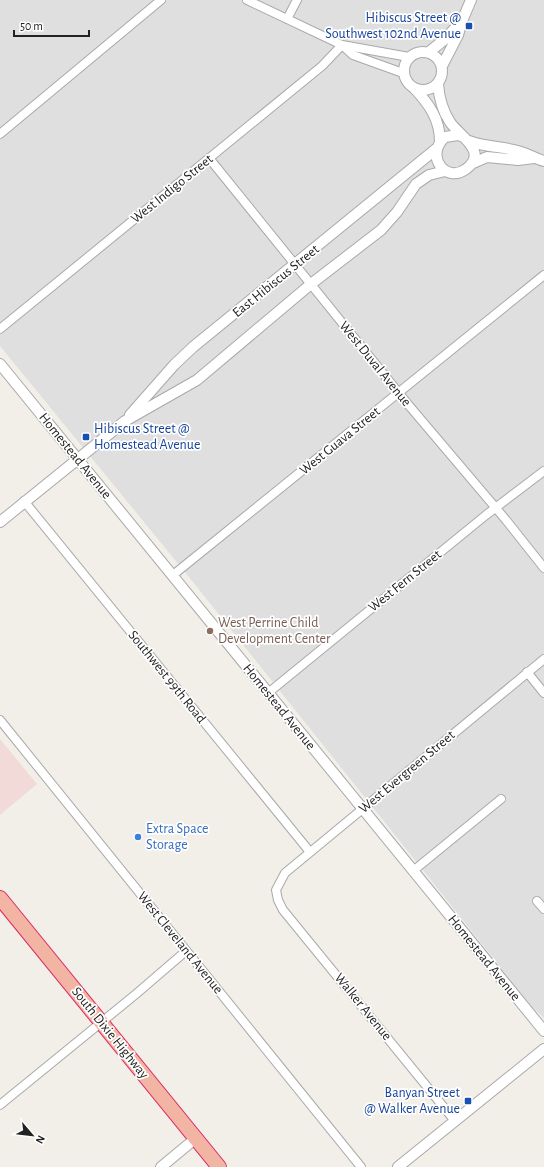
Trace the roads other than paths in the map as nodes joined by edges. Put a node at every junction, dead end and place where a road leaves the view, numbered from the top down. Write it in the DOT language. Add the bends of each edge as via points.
graph roads {
  1 [pos="161,0"];
  2 [pos="247,0"];
  3 [pos="297,0"];
  4 [pos="472,0"];
  5 [pos="287,19"];
  6 [pos="462,20"];
  7 [pos="342,46"];
  8 [pos="429,52"];
  9 [pos="409,57"];
  10 [pos="442,66"];
  11 [pos="403,73"];
  12 [pos="438,84"];
  13 [pos="414,88"];
  14 [pos="0,134"];
  15 [pos="467,139"];
  16 [pos="438,146"];
  17 [pos="209,158"];
  18 [pos="539,160"];
  19 [pos="471,164"];
  20 [pos="445,171"];
  21 [pos="296,264"];
  22 [pos="544,276"];
  23 [pos="311,284"];
  24 [pos="0,329"];
  25 [pos="0,364"];
  26 [pos="399,394"];
  27 [pos="125,421"];
  28 [pos="76,459"];
  29 [pos="544,471"];
  30 [pos="24,501"];
  31 [pos="496,509"];
  32 [pos="0,522"];
  33 [pos="544,568"];
  34 [pos="173,575"];
  35 [pos="544,659"];
  36 [pos="527,672"];
  37 [pos="268,693"];
  38 [pos="544,693"];
  39 [pos="0,720"];
  40 [pos="501,799"];
  41 [pos="362,808"];
  42 [pos="310,852"];
  43 [pos="413,871"];
  44 [pos="276,890"];
  45 [pos="537,901"];
  46 [pos="2,905"];
  47 [pos="544,909"];
  48 [pos="186,951"];
  49 [pos="101,1022"];
  50 [pos="544,1031"];
  51 [pos="544,1049"];
  52 [pos="0,1105"];
  53 [pos="455,1121"];
  54 [pos="196,1138"];
  55 [pos="161,1167"];
  56 [pos="219,1167"];
  57 [pos="361,1167"];
  58 [pos="398,1167"];
  1 -- 14 [label="street"];
  2 -- 5 [label="street"];
  3 -- 5 [label="street"];
  4 -- 6 [label="street"];
  5 -- 7 [label="street"];
  6 -- 8 [label="street"];
  6 -- 10 [label="street" via="458,35"];
  7 -- 9 [label="street"];
  7 -- 11 [label="street" via="353,55"];
  7 -- 17 [label="street, West Indigo Street" via="322,66"];
  8 -- 9 [label="street" via="416,52"];
  8 -- 10 [label="street" via="435,55"];
  9 -- 11 [label="street"];
  10 -- 12 [label="street" via="443,72"];
  11 -- 13 [label="street"];
  12 -- 13 [label="street" via="426,90"];
  12 -- 15 [label="street" via="446,115 456,130"];
  13 -- 16 [label="street" via="433,111 440,130"];
  15 -- 16 [label="street" via="451,135"];
  15 -- 18 [label="street" via="485,147 521,152"];
  15 -- 19 [label="street" via="474,152"];
  16 -- 20 [label="street" via="437,161"];
  16 -- 21 [label="street, East Hibiscus Street"];
  17 -- 21 [label="street, West Duval Avenue"];
  17 -- 24 [label="street, West Indigo Street"];
  18 -- 19 [label="street" via="487,157"];
  19 -- 20 [label="street" via="457,173"];
  20 -- 23 [label="street, East Hibiscus Street" via="429,175 416,184 381,230"];
  21 -- 23 [label="street, West Duval Avenue"];
  21 -- 27 [label="street, East Hibiscus Street" via="193,347"];
  22 -- 26 [label="street, West Guava Street"];
  23 -- 26 [label="street, West Duval Avenue"];
  23 -- 27 [label="street, East Hibiscus Street" via="197,380"];
  25 -- 28 [label="street, Homestead Avenue"];
  26 -- 31 [label="street, West Duval Avenue"];
  26 -- 34 [label="street, West Guava Street"];
  27 -- 28 [label="street, East Hibiscus Street"];
  28 -- 30 [label="street, East Hibiscus Street"];
  28 -- 34 [label="street, Homestead Avenue"];
  29 -- 31 [label="street, West Fern Street"];
  30 -- 32 [label="street, East Hibiscus Street"];
  30 -- 42 [label="street, Southwest 99th Road"];
  31 -- 33 [label="street, West Duval Avenue"];
  31 -- 37 [label="street, West Fern Street"];
  34 -- 37 [label="street, Homestead Avenue"];
  35 -- 36 [label="street, West Evergreen Street"];
  36 -- 38 [label="street"];
  36 -- 41 [label="street, West Evergreen Street"];
  37 -- 41 [label="street, Homestead Avenue"];
  39 -- 48 [label="street, West Cleveland Avenue"];
  40 -- 43 [label="street"];
  41 -- 42 [label="street, West Evergreen Street"];
  41 -- 43 [label="street, Homestead Avenue"];
  42 -- 44 [label="street, West Evergreen Street" via="285,873"];
  43 -- 50 [label="street, Homestead Avenue"];
  44 -- 53 [label="street, Walker Avenue" via="283,910"];
  45 -- 47 [label="street"];
  46 -- 49 [label="highway, South Dixie Highway"];
  48 -- 49 [label="street"];
  48 -- 57 [label="street, West Cleveland Avenue"];
  49 -- 52 [label="street"];
  49 -- 54 [label="highway, South Dixie Highway"];
  51 -- 53 [label="street"];
  53 -- 58 [label="street"];
  54 -- 55 [label="street"];
  54 -- 56 [label="highway, South Dixie Highway"];
}
